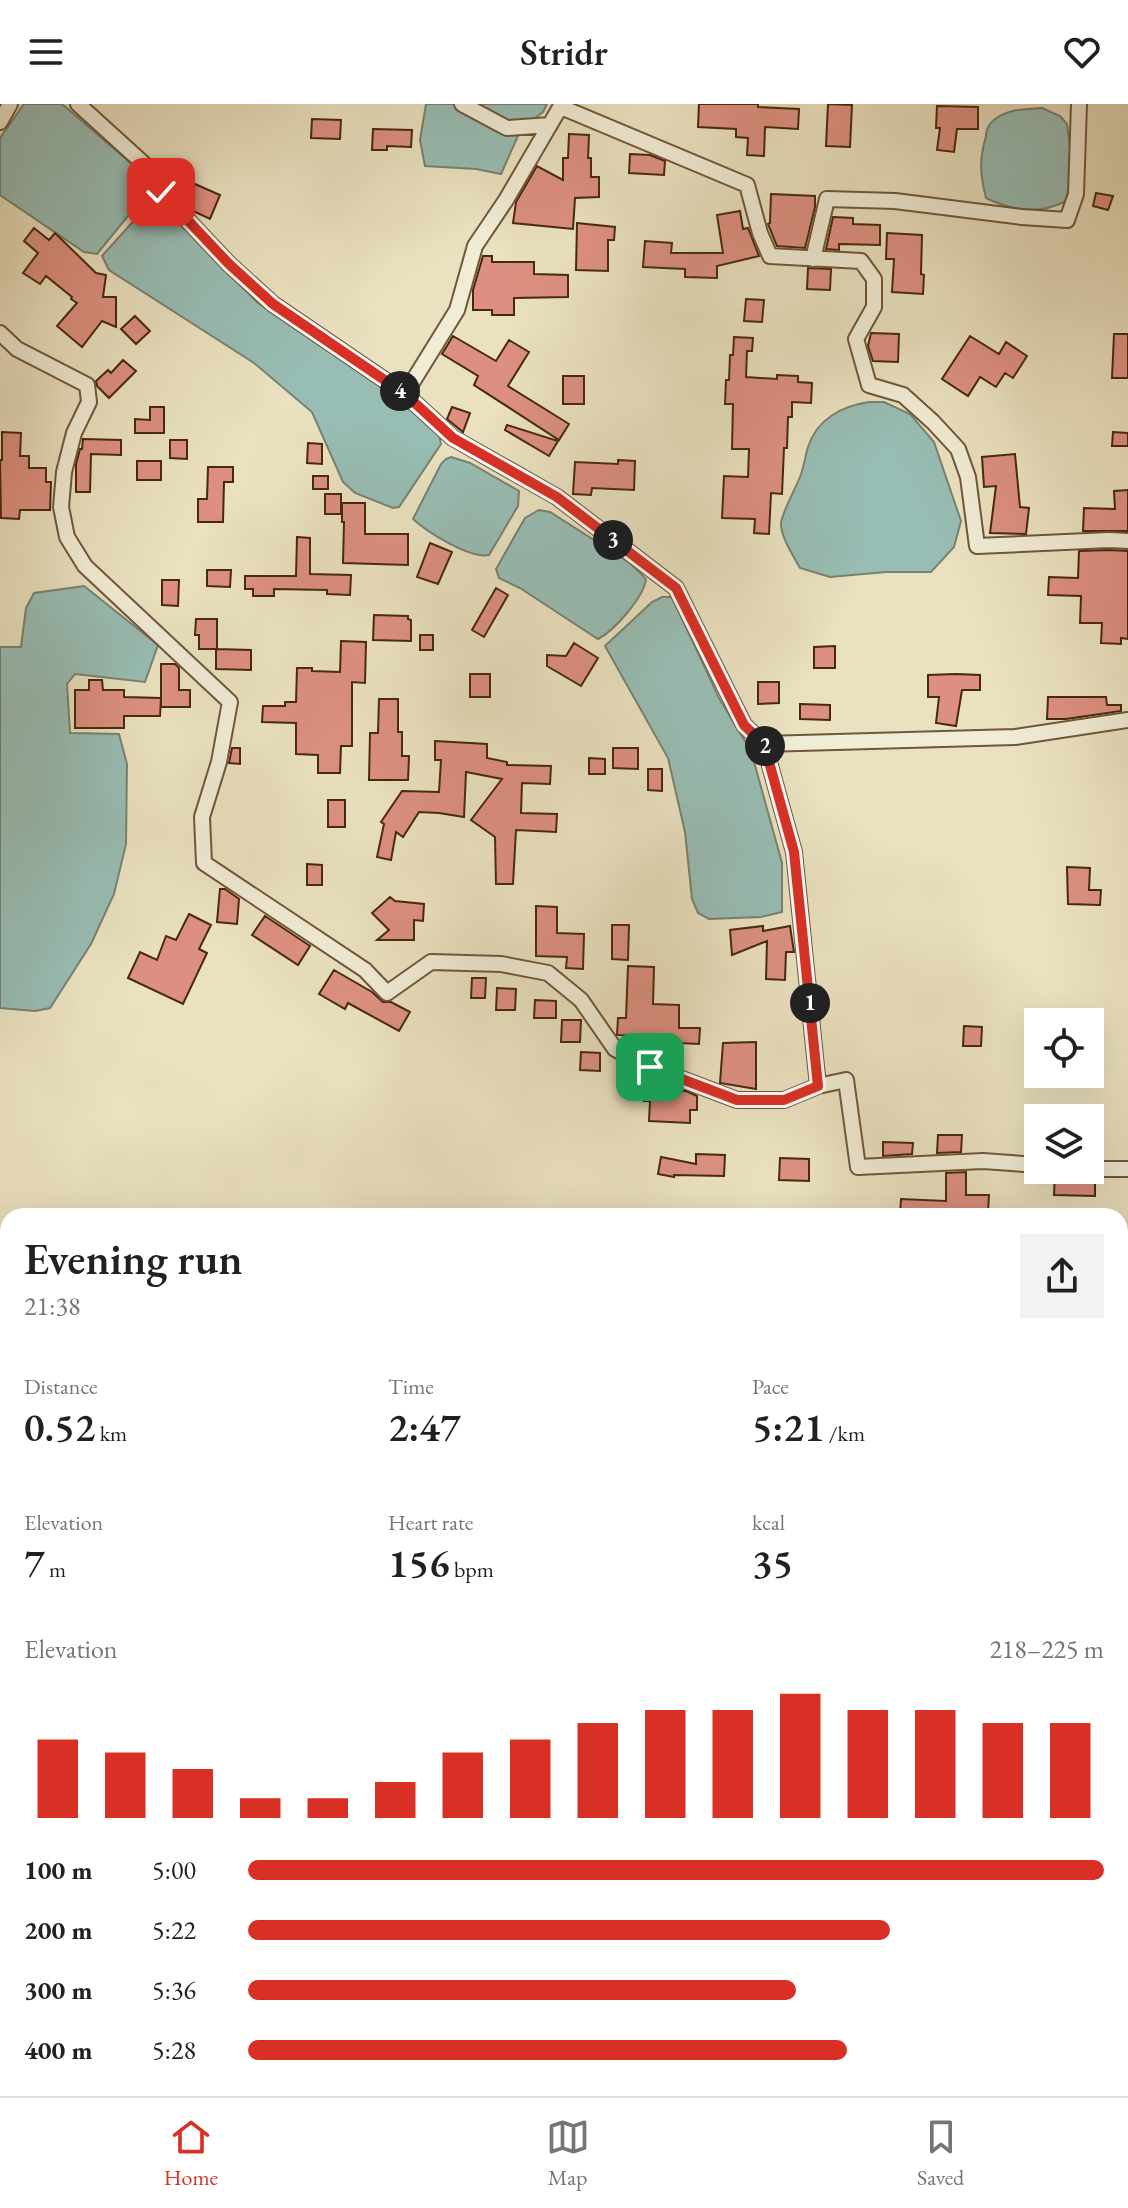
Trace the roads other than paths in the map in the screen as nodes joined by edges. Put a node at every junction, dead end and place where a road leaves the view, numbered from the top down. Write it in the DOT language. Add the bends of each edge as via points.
graph roads {
  1 [pos="10,104"];
  2 [pos="78,104"];
  3 [pos="462,104"];
  4 [pos="1079,104"];
  5 [pos="561,105"];
  6 [pos="0,122"];
  7 [pos="550,125"];
  8 [pos="813,259"];
  9 [pos="0,333"];
  10 [pos="405,394"];
  11 [pos="1128,541"];
  12 [pos="1128,720"];
  13 [pos="764,744"];
  14 [pos="818,1086"];
  15 [pos="1024,1164"];
  16 [pos="1104,1169"];
  17 [pos="1128,1169"];
  1 -- 6 [label="street"];
  2 -- 10 [label="street" via="144,164 161,192 273,304"];
  3 -- 7 [label="street" via="507,128"];
  4 -- 8 [label="street" via="1076,194 1067,220 827,199"];
  5 -- 7 [label="street"];
  5 -- 8 [label="street" via="747,185 770,256"];
  7 -- 10 [label="street" via="475,246 457,310"];
  8 -- 11 [label="street" via="861,261 874,279 874,307 856,339 869,385 903,395 958,449 968,477 977,546"];
  9 -- 14 [label="street" via="17,349 87,385 89,402 74,433 61,507 67,537 85,566 230,702 202,817 204,863 365,970 387,993 431,962 501,964 548,973 581,1000 615,1049 650,1067 737,1100 784,1100"];
  10 -- 13 [label="street" via="453,438 557,497 676,588 744,725"];
  12 -- 13 [label="street" via="1015,737"];
  13 -- 14 [label="street" via="794,852"];
  14 -- 15 [label="street" via="846,1080 858,1167"];
  16 -- 17 [label="street"];
}
